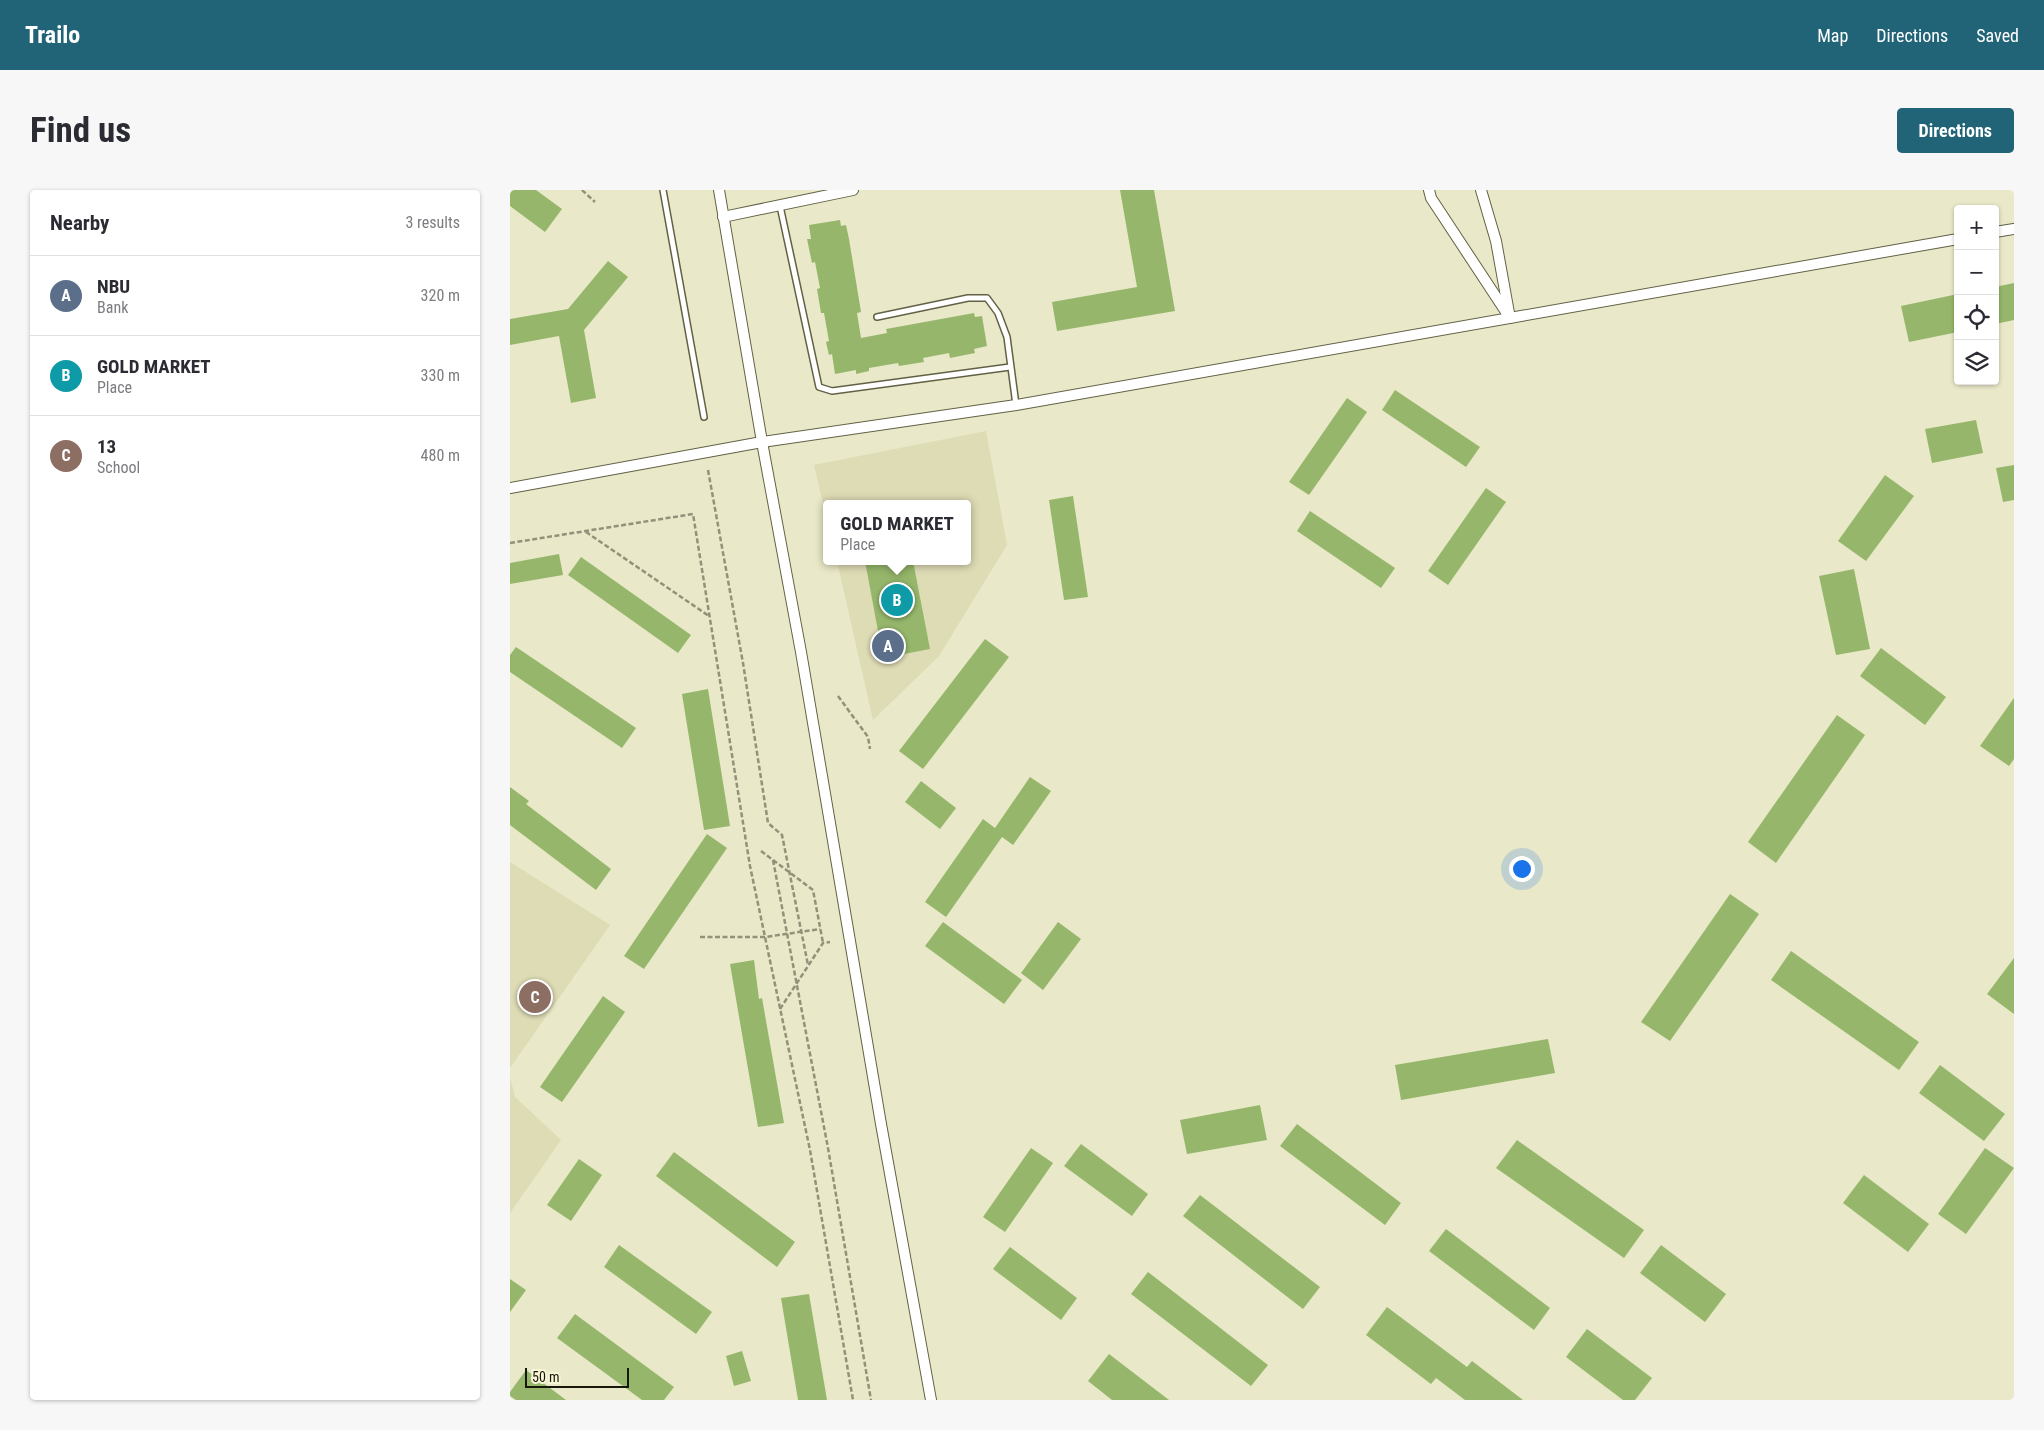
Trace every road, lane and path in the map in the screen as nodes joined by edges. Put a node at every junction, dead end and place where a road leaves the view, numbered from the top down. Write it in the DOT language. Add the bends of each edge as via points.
graph roads {
  1 [pos="582,190"];
  2 [pos="663,190"];
  3 [pos="718,190"];
  4 [pos="853,190"];
  5 [pos="1429,190"];
  6 [pos="1481,190"];
  7 [pos="595,202"];
  8 [pos="779,205"];
  9 [pos="723,217"];
  10 [pos="2014,229"];
  11 [pos="1999,231"];
  12 [pos="1954,240"];
  13 [pos="877,317"];
  14 [pos="1510,318"];
  15 [pos="1010,367"];
  16 [pos="1016,405"];
  17 [pos="704,417"];
  18 [pos="762,442"];
  19 [pos="708,470"];
  20 [pos="510,488"];
  21 [pos="584,531"];
  22 [pos="510,543"];
  23 [pos="710,617"];
  24 [pos="838,696"];
  25 [pos="870,748"];
  26 [pos="761,851"];
  27 [pos="773,860"];
  28 [pos="790,873"];
  29 [pos="820,929"];
  30 [pos="802,932"];
  31 [pos="787,934"];
  32 [pos="700,937"];
  33 [pos="765,937"];
  34 [pos="830,942"];
  35 [pos="823,943"];
  36 [pos="808,965"];
  37 [pos="796,984"];
  38 [pos="780,1009"];
  39 [pos="853,1400"];
  40 [pos="871,1400"];
  41 [pos="931,1400"];
  1 -- 7 [label="path"];
  2 -- 17 [label="lane"];
  3 -- 9 [label="street"];
  4 -- 8 [label="street"];
  5 -- 14 [label="street" via="1431,198"];
  6 -- 14 [label="street" via="1496,241"];
  8 -- 9 [label="street"];
  8 -- 15 [label="lane" via="819,387 832,391"];
  9 -- 18 [label="street"];
  10 -- 11 [label="street"];
  12 -- 14 [label="street"];
  13 -- 15 [label="lane" via="968,298 987,298 998,313 1007,337"];
  14 -- 16 [label="street"];
  15 -- 16 [label="lane"];
  16 -- 18 [label="street"];
  18 -- 20 [label="street"];
  18 -- 41 [label="street"];
  19 -- 28 [label="path" via="768,823 782,835"];
  21 -- 22 [label="path"];
  21 -- 23 [label="path"];
  21 -- 23 [label="path" via="693,514"];
  23 -- 33 [label="path" via="750,866"];
  24 -- 25 [label="path" via="868,736"];
  26 -- 27 [label="path"];
  27 -- 28 [label="path"];
  27 -- 31 [label="path"];
  28 -- 29 [label="path" via="813,890"];
  28 -- 30 [label="path"];
  29 -- 30 [label="path"];
  29 -- 35 [label="path"];
  30 -- 31 [label="path"];
  30 -- 36 [label="path"];
  31 -- 33 [label="path"];
  31 -- 37 [label="path"];
  32 -- 33 [label="path"];
  33 -- 38 [label="path"];
  34 -- 35 [label="path"];
  35 -- 36 [label="path"];
  36 -- 37 [label="path"];
  37 -- 38 [label="path"];
  37 -- 40 [label="path"];
  38 -- 39 [label="path" via="810,1150"];
}
